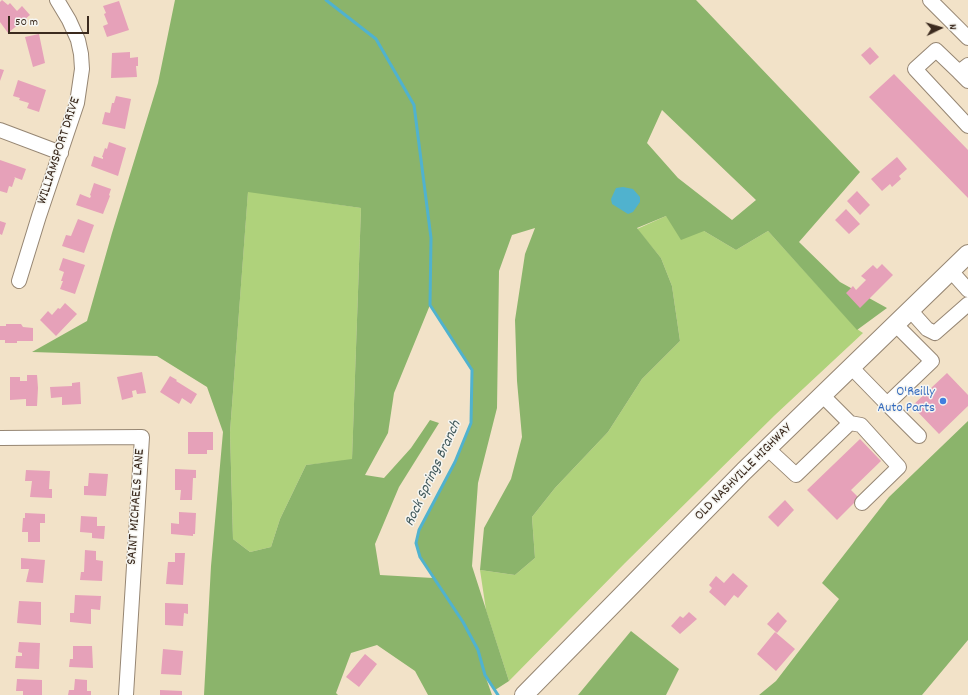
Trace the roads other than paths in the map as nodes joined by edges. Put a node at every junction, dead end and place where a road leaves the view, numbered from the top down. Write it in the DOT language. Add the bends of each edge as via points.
graph roads {
  1 [pos="57,0"];
  2 [pos="930,0"];
  3 [pos="968,38"];
  4 [pos="965,73"];
  5 [pos="968,126"];
  6 [pos="0,130"];
  7 [pos="61,152"];
  8 [pos="968,254"];
  9 [pos="951,271"];
  10 [pos="19,281"];
  11 [pos="968,290"];
  12 [pos="968,304"];
  13 [pos="910,310"];
  14 [pos="895,324"];
  15 [pos="851,367"];
  16 [pos="822,395"];
  17 [pos="888,404"];
  18 [pos="850,423"];
  19 [pos="919,436"];
  20 [pos="0,438"];
  21 [pos="768,449"];
  22 [pos="862,503"];
  23 [pos="126,695"];
  24 [pos="524,695"];
  1 -- 7 [label="street, WILLIAMSPORT DRIVE" via="69,20 82,54 77,103"];
  2 -- 3 [label="street"];
  4 -- 5 [label="street" via="936,50 915,69"];
  6 -- 7 [label="street"];
  7 -- 10 [label="street, WILLIAMSPORT DRIVE"];
  8 -- 9 [label="main road, OLD NASHVILLE HIGHWAY"];
  9 -- 11 [label="street"];
  9 -- 13 [label="main road, OLD NASHVILLE HIGHWAY"];
  12 -- 13 [label="street" via="935,333 927,329"];
  13 -- 14 [label="main road, OLD NASHVILLE HIGHWAY"];
  14 -- 15 [label="main road, OLD NASHVILLE HIGHWAY"];
  14 -- 17 [label="street" via="932,362"];
  15 -- 16 [label="main road, OLD NASHVILLE HIGHWAY"];
  15 -- 17 [label="street"];
  16 -- 18 [label="street"];
  16 -- 21 [label="main road, OLD NASHVILLE HIGHWAY"];
  17 -- 19 [label="street"];
  18 -- 21 [label="street" via="796,475"];
  18 -- 22 [label="street" via="860,425 899,466"];
  20 -- 23 [label="street, SAINT MICHAELS LANE" via="142,437"];
  21 -- 24 [label="main road, OLD NASHVILLE HIGHWAY"];
}
